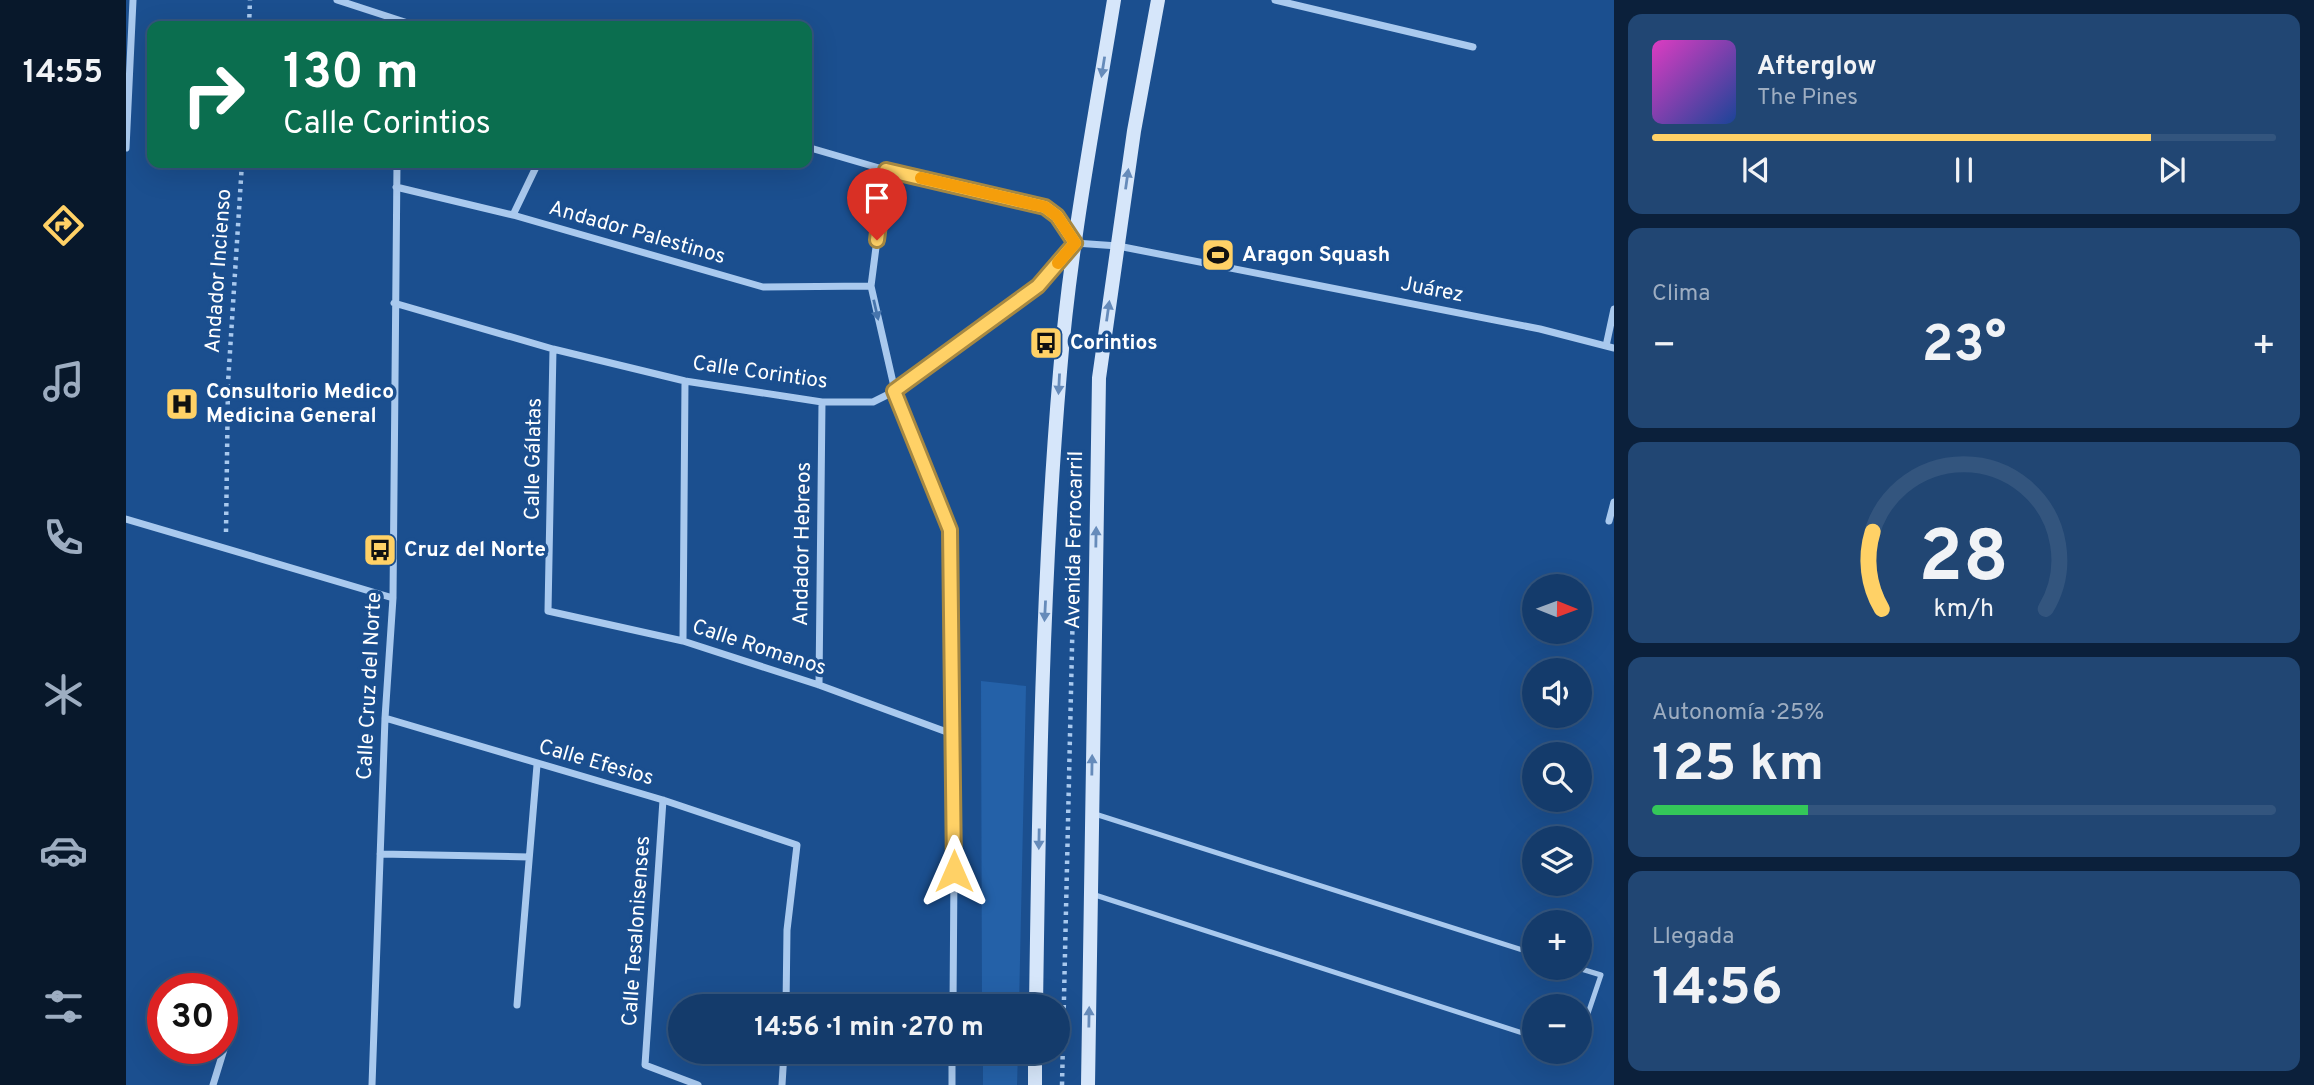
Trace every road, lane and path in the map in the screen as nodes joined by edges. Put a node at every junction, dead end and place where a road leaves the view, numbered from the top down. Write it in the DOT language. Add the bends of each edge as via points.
graph roads {
  1 [pos="133,0"];
  2 [pos="250,0"];
  3 [pos="337,0"];
  4 [pos="1114,0"];
  5 [pos="1158,0"];
  6 [pos="1275,0"];
  7 [pos="249,21"];
  8 [pos="392,21"];
  9 [pos="1473,47"];
  10 [pos="127,109"];
  11 [pos="126,148"];
  12 [pos="812,148"];
  13 [pos="242,168"];
  14 [pos="397,168"];
  15 [pos="536,168"];
  16 [pos="886,170"];
  17 [pos="396,187"];
  18 [pos="513,215"];
  19 [pos="1075,243"];
  20 [pos="1118,246"];
  21 [pos="871,286"];
  22 [pos="394,303"];
  23 [pos="1614,309"];
  24 [pos="1610,347"];
  25 [pos="553,349"];
  26 [pos="685,381"];
  27 [pos="894,391"];
  28 [pos="821,402"];
  29 [pos="1614,502"];
  30 [pos="126,519"];
  31 [pos="1609,521"];
  32 [pos="225,549"];
  33 [pos="393,598"];
  34 [pos="548,611"];
  35 [pos="683,641"];
  36 [pos="819,685"];
  37 [pos="385,718"];
  38 [pos="955,735"];
  39 [pos="537,765"];
  40 [pos="663,800"];
  41 [pos="1092,813"];
  42 [pos="380,854"];
  43 [pos="529,857"];
  44 [pos="1091,894"];
  45 [pos="1522,950"];
  46 [pos="1592,972"];
  47 [pos="786,994"];
  48 [pos="953,994"];
  49 [pos="1036,994"];
  50 [pos="1592,1002"];
  51 [pos="517,1005"];
  52 [pos="1522,1033"];
  53 [pos="219,1064"];
  54 [pos="783,1064"];
  55 [pos="953,1064"];
  56 [pos="1035,1064"];
  57 [pos="213,1085"];
  58 [pos="372,1085"];
  59 [pos="698,1085"];
  60 [pos="782,1085"];
  61 [pos="952,1085"];
  62 [pos="1035,1085"];
  63 [pos="1088,1085"];
  1 -- 10 [label="street"];
  2 -- 7 [label="path"];
  3 -- 8 [label="street"];
  4 -- 19 [label="main road, Avenida Ferrocarril, one-way"];
  20 -- 5 [label="main road, Avenida Ferrocarril, one-way"];
  6 -- 9 [label="street"];
  10 -- 11 [label="street"];
  12 -- 16 [label="street"];
  13 -- 32 [label="path, Andador Incienso" via="228,383"];
  14 -- 17 [label="street, Calle Cruz del Norte"];
  15 -- 18 [label="street"];
  16 -- 19 [label="street" via="1045,207"];
  16 -- 21 [label="street"];
  17 -- 18 [label="street, Andador Palestinos"];
  17 -- 22 [label="street, Calle Cruz del Norte"];
  18 -- 21 [label="street, Andador Palestinos" via="763,287"];
  19 -- 20 [label="street, Juárez"];
  19 -- 27 [label="street, Calle Corintios" via="1038,286"];
  19 -- 49 [label="main road, Avenida Ferrocarril, one-way" via="1060,371 1041,688"];
  20 -- 24 [label="street, Juárez" via="1540,329"];
  41 -- 20 [label="main road, Avenida Ferrocarril, one-way" via="1099,378"];
  21 -- 27 [label="street, one-way"];
  22 -- 25 [label="street, Calle Corintios"];
  22 -- 33 [label="street, Calle Cruz del Norte"];
  23 -- 24 [label="street"];
  25 -- 26 [label="street, Calle Corintios"];
  25 -- 34 [label="street, Calle Gálatas"];
  26 -- 28 [label="street, Calle Corintios"];
  26 -- 35 [label="street"];
  27 -- 28 [label="street, Calle Corintios" via="873,402"];
  27 -- 38 [label="street" via="950,530"];
  28 -- 36 [label="street, Andador Hebreos"];
  29 -- 31 [label="street"];
  30 -- 32 [label="street"];
  32 -- 33 [label="street"];
  33 -- 37 [label="street, Calle Cruz del Norte"];
  34 -- 35 [label="street, Calle Romanos"];
  35 -- 36 [label="street, Calle Romanos"];
  36 -- 38 [label="street, Calle Romanos"];
  37 -- 39 [label="street, Calle Efesios"];
  37 -- 42 [label="street, Calle Cruz del Norte"];
  38 -- 48 [label="street"];
  39 -- 40 [label="street, Calle Efesios"];
  39 -- 43 [label="street"];
  40 -- 47 [label="street, Calle Efesios" via="797,845 787,930"];
  40 -- 59 [label="street, Calle Tesalonisenses" via="645,1065"];
  41 -- 44 [label="main road, Avenida Ferrocarril"];
  41 -- 45 [label="lane"];
  42 -- 43 [label="street"];
  42 -- 58 [label="street, Calle Cruz del Norte"];
  43 -- 51 [label="street"];
  44 -- 52 [label="lane"];
  63 -- 44 [label="main road, Avenida Ferrocarril, one-way"];
  46 -- 50 [label="lane" via="1601,975"];
  53 -- 57 [label="street"];
  54 -- 60 [label="street"];
  55 -- 61 [label="street"];
  56 -- 62 [label="main road"];
}
